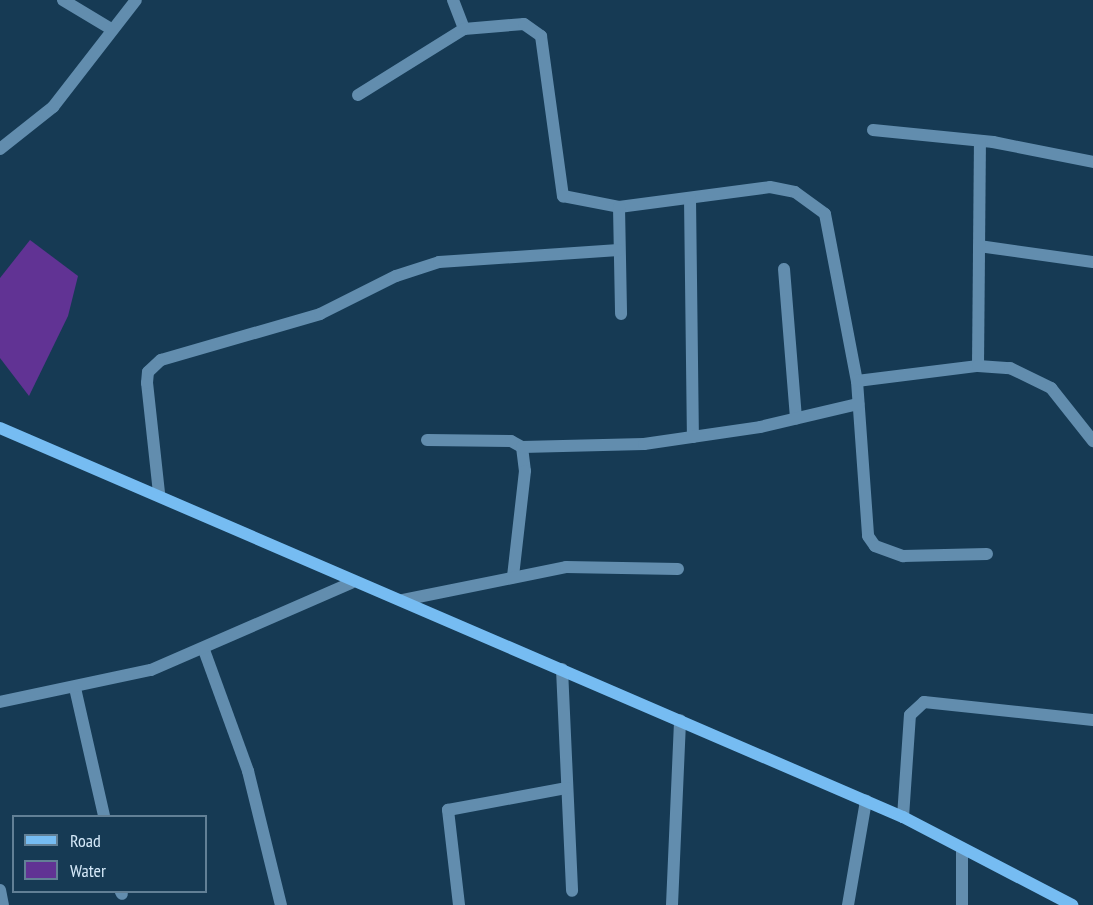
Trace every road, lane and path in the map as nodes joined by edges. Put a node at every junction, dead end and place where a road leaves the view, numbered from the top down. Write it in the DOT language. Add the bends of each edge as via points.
graph roads {
  1 [pos="63,0"];
  2 [pos="136,0"];
  3 [pos="453,0"];
  4 [pos="111,29"];
  5 [pos="464,29"];
  6 [pos="358,95"];
  7 [pos="873,130"];
  8 [pos="980,141"];
  9 [pos="0,149"];
  10 [pos="1093,162"];
  11 [pos="690,198"];
  12 [pos="619,207"];
  13 [pos="979,246"];
  14 [pos="619,250"];
  15 [pos="1093,262"];
  16 [pos="784,269"];
  17 [pos="621,314"];
  18 [pos="978,366"];
  19 [pos="857,381"];
  20 [pos="858,404"];
  21 [pos="796,419"];
  22 [pos="0,428"];
  23 [pos="693,437"];
  24 [pos="427,440"];
  25 [pos="1093,441"];
  26 [pos="522,447"];
  27 [pos="159,493"];
  28 [pos="987,554"];
  29 [pos="678,569"];
  30 [pos="513,577"];
  31 [pos="351,583"];
  32 [pos="403,600"];
  33 [pos="204,650"];
  34 [pos="562,669"];
  35 [pos="75,688"];
  36 [pos="0,702"];
  37 [pos="680,720"];
  38 [pos="1093,720"];
  39 [pos="567,788"];
  40 [pos="866,801"];
  41 [pos="104,815"];
  42 [pos="903,817"];
  43 [pos="962,852"];
  44 [pos="0,890"];
  45 [pos="572,891"];
  46 [pos="3,905"];
  47 [pos="281,905"];
  48 [pos="459,905"];
  49 [pos="672,905"];
  50 [pos="848,905"];
  51 [pos="962,905"];
  52 [pos="1072,905"];
  1 -- 4 [label="street"];
  2 -- 4 [label="street"];
  3 -- 5 [label="street"];
  4 -- 9 [label="street" via="53,107"];
  5 -- 6 [label="street"];
  5 -- 12 [label="street" via="524,24 534,28 547,49 557,184 574,202"];
  7 -- 8 [label="street"];
  8 -- 10 [label="street"];
  8 -- 13 [label="street"];
  11 -- 12 [label="street"];
  11 -- 19 [label="street" via="770,187 795,192 825,214"];
  11 -- 23 [label="street"];
  12 -- 14 [label="street"];
  13 -- 15 [label="street"];
  13 -- 18 [label="street"];
  14 -- 17 [label="street"];
  14 -- 27 [label="street" via="439,262 396,276 320,314 161,360 148,372 147,383"];
  16 -- 21 [label="street"];
  18 -- 19 [label="street"];
  18 -- 25 [label="street" via="1010,368 1052,388"];
  19 -- 20 [label="street"];
  20 -- 21 [label="street"];
  20 -- 28 [label="street" via="865,518 875,546 903,556"];
  21 -- 23 [label="street"];
  22 -- 27 [label="main road"];
  23 -- 26 [label="street" via="644,444"];
  24 -- 26 [label="street" via="512,441"];
  26 -- 30 [label="street" via="525,471"];
  27 -- 31 [label="main road"];
  29 -- 30 [label="street" via="587,565"];
  30 -- 32 [label="street"];
  31 -- 32 [label="main road"];
  31 -- 33 [label="street"];
  32 -- 34 [label="main road"];
  33 -- 35 [label="street"];
  33 -- 47 [label="street" via="248,771"];
  34 -- 37 [label="main road"];
  34 -- 39 [label="street"];
  35 -- 36 [label="street"];
  35 -- 41 [label="street"];
  37 -- 40 [label="main road"];
  37 -- 49 [label="street"];
  38 -- 42 [label="street" via="924,702 910,716"];
  39 -- 45 [label="street"];
  39 -- 48 [label="street" via="448,810"];
  40 -- 42 [label="main road"];
  40 -- 50 [label="street"];
  42 -- 43 [label="main road"];
  43 -- 51 [label="street"];
  43 -- 52 [label="main road"];
  44 -- 46 [label="street"];
}
